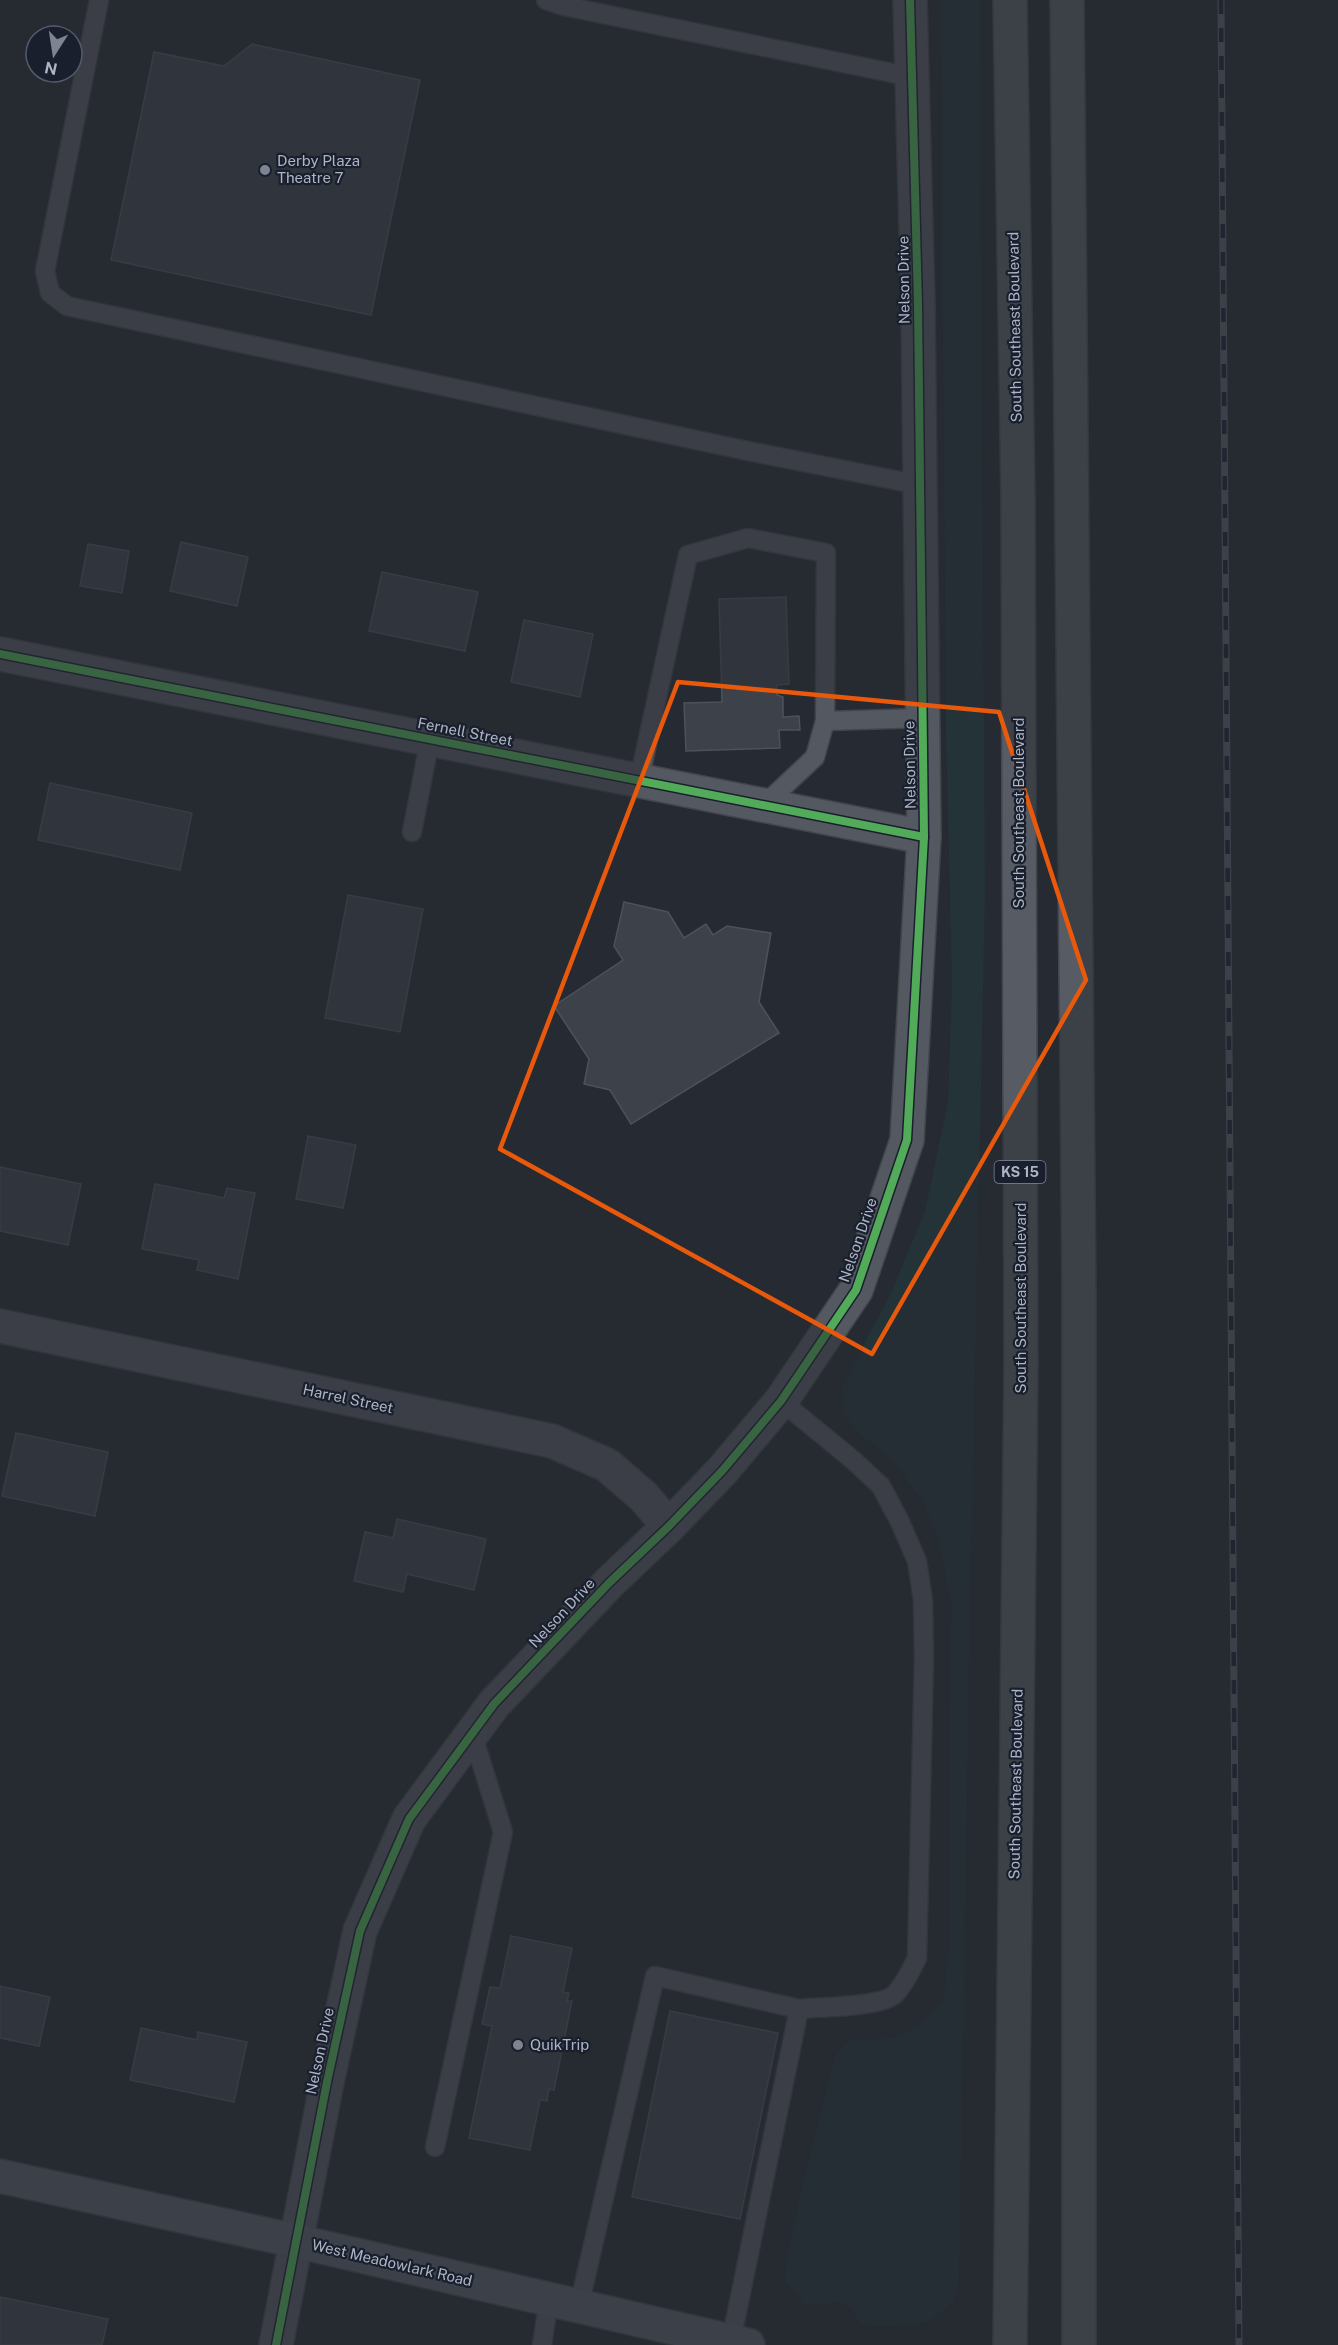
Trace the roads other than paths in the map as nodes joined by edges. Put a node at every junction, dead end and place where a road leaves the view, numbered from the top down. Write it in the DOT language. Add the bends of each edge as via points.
graph roads {
  1 [pos="99,0"];
  2 [pos="546,0"];
  3 [pos="1010,0"];
  4 [pos="1067,0"];
  5 [pos="904,1"];
  6 [pos="912,77"];
  7 [pos="920,485"];
  8 [pos="0,654"];
  9 [pos="923,718"];
  10 [pos="825,721"];
  11 [pos="430,739"];
  12 [pos="639,780"];
  13 [pos="764,805"];
  14 [pos="412,832"];
  15 [pos="924,837"];
  16 [pos="0,1326"];
  17 [pos="781,1401"];
  18 [pos="669,1526"];
  19 [pos="472,1733"];
  20 [pos="799,2008"];
  21 [pos="435,2147"];
  22 [pos="0,2176"];
  23 [pos="296,2241"];
  24 [pos="564,2303"];
  25 [pos="740,2343"];
  26 [pos="276,2345"];
  27 [pos="542,2345"];
  28 [pos="1010,2345"];
  29 [pos="1079,2345"];
  1 -- 7 [label="lane" via="45,271 50,293 67,306"];
  2 -- 6 [label="lane"];
  3 -- 28 [label="main road, South Southeast Boulevard / KS 15" via="1018,499 1021,1365"];
  4 -- 29 [label="main road" via="1079,1279"];
  5 -- 6 [label="street, Nelson Drive"];
  6 -- 7 [label="street, Nelson Drive"];
  7 -- 9 [label="street, Nelson Drive"];
  8 -- 11 [label="street, Fernell Street"];
  9 -- 10 [label="lane"];
  9 -- 15 [label="street, Nelson Drive"];
  10 -- 12 [label="lane" via="826,553 748,538 688,555"];
  10 -- 13 [label="lane" via="815,757"];
  11 -- 12 [label="street, Fernell Street"];
  11 -- 14 [label="lane"];
  12 -- 13 [label="street, Fernell Street"];
  13 -- 15 [label="street, Fernell Street"];
  15 -- 17 [label="street, Nelson Drive" via="907,1140 856,1290"];
  16 -- 18 [label="street, Harrel Street" via="552,1441 607,1465 643,1496"];
  17 -- 18 [label="street, Nelson Drive"];
  17 -- 20 [label="lane" via="881,1486 917,1561 923,1600 917,1958 894,1996 875,2003"];
  18 -- 19 [label="street, Nelson Drive" via="510,1687"];
  19 -- 21 [label="lane" via="503,1832"];
  19 -- 23 [label="street, Nelson Drive" via="409,1819 360,1931"];
  20 -- 24 [label="lane" via="655,1976"];
  20 -- 25 [label="lane"];
  22 -- 23 [label="main road, West Meadowlark Road"];
  23 -- 24 [label="main road, West Meadowlark Road"];
  23 -- 26 [label="street, Nelson Drive"];
  24 -- 25 [label="main road, West Meadowlark Road"];
  24 -- 27 [label="lane"];
}
